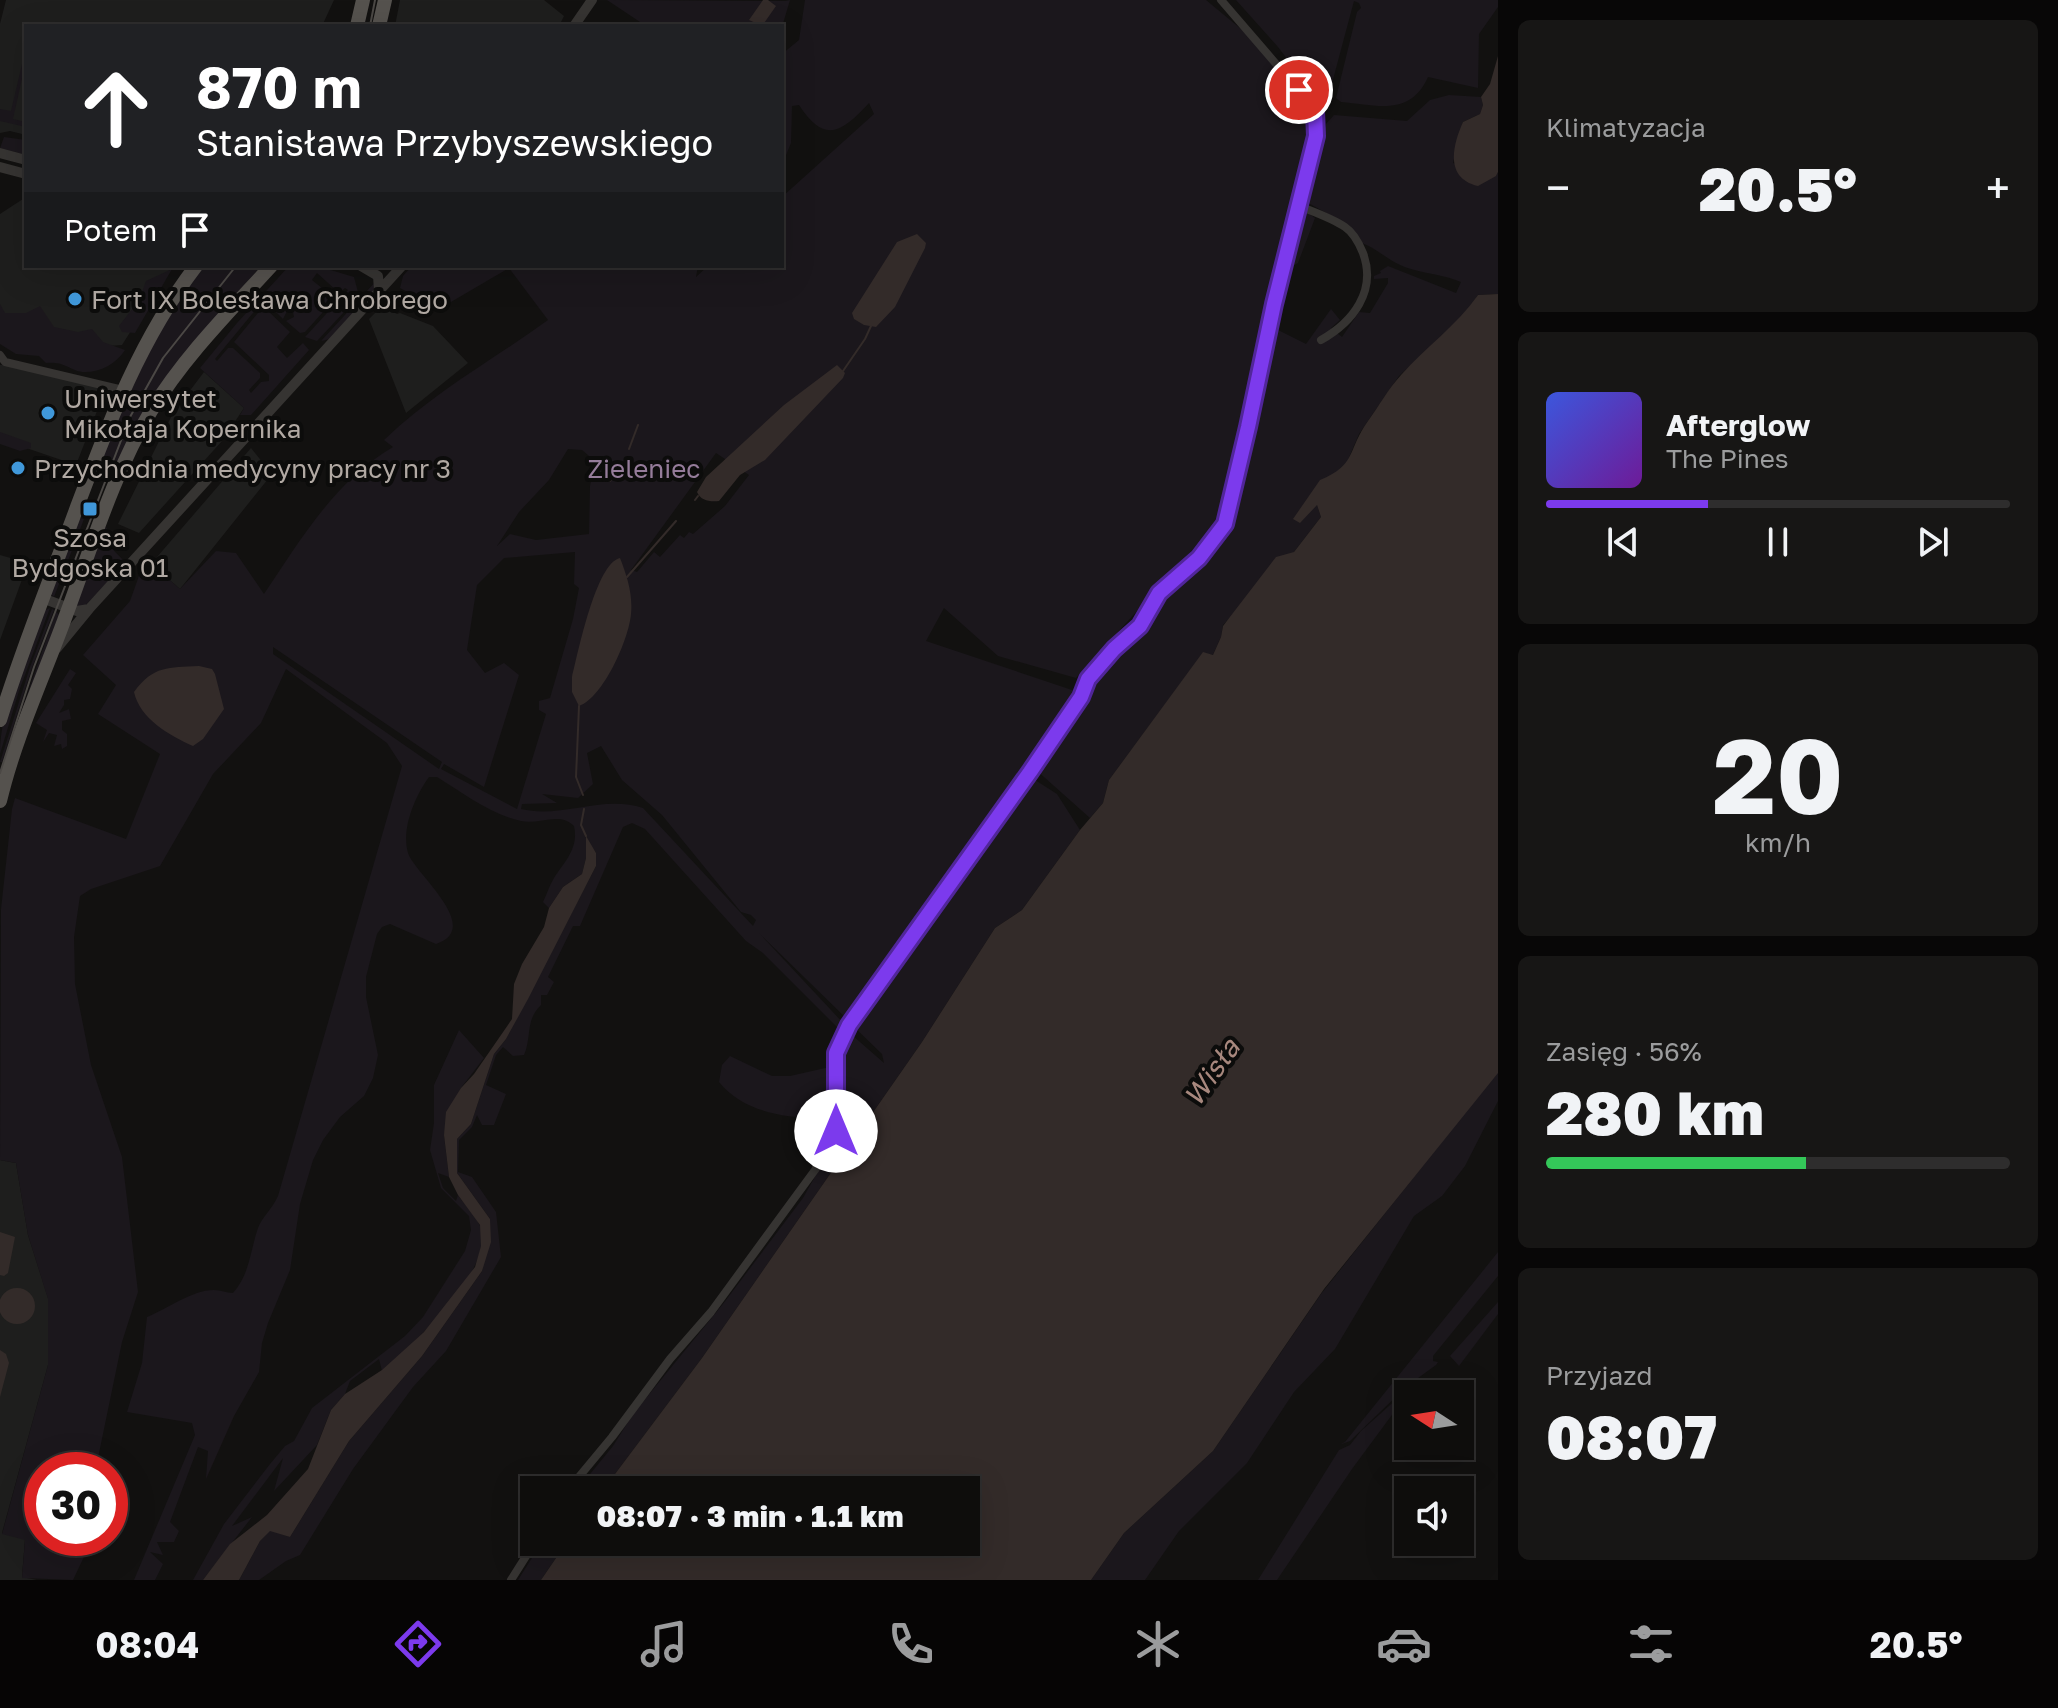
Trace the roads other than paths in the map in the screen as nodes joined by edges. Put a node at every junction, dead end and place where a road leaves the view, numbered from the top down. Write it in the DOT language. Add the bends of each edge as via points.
graph roads {
  1 [pos="363,0"];
  2 [pos="385,0"];
  3 [pos="1221,0"];
  4 [pos="589,2"];
  5 [pos="357,24"];
  6 [pos="379,24"];
  7 [pos="575,24"];
  8 [pos="0,153"];
  9 [pos="24,159"];
  10 [pos="0,167"];
  11 [pos="24,173"];
  12 [pos="1299,206"];
  13 [pos="195,268"];
  14 [pos="269,268"];
  15 [pos="364,268"];
  16 [pos="400,268"];
  17 [pos="378,292"];
  18 [pos="1321,340"];
  19 [pos="0,355"];
  20 [pos="123,390"];
  21 [pos="42,598"];
  22 [pos="69,608"];
  23 [pos="89,609"];
  24 [pos="51,656"];
  25 [pos="0,720"];
  26 [pos="0,801"];
  27 [pos="580,1476"];
  28 [pos="526,1556"];
  29 [pos="511,1580"];
  1 -- 5 [label="main road"];
  2 -- 6 [label="main road"];
  3 -- 12 [label="street" via="1315,111 1316,136"];
  4 -- 7 [label="street"];
  8 -- 9 [label="street"];
  10 -- 11 [label="street"];
  12 -- 18 [label="street" via="1354,235 1368,275 1353,315"];
  12 -- 27 [label="street" via="1225,524 1088,679 1030,772 849,1025 836,1053 836,1131 815,1170 711,1312"];
  13 -- 20 [label="main road" via="155,326"];
  14 -- 22 [label="main road" via="188,358 151,411 124,464"];
  15 -- 17 [label="street" via="378,276"];
  16 -- 17 [label="street"];
  17 -- 23 [label="street"];
  19 -- 20 [label="street" via="5,362"];
  20 -- 21 [label="main road"];
  21 -- 22 [label="street"];
  21 -- 25 [label="main road"];
  22 -- 23 [label="street"];
  22 -- 24 [label="main road"];
  23 -- 24 [label="street"];
  24 -- 26 [label="main road"];
  28 -- 29 [label="street"];
}
